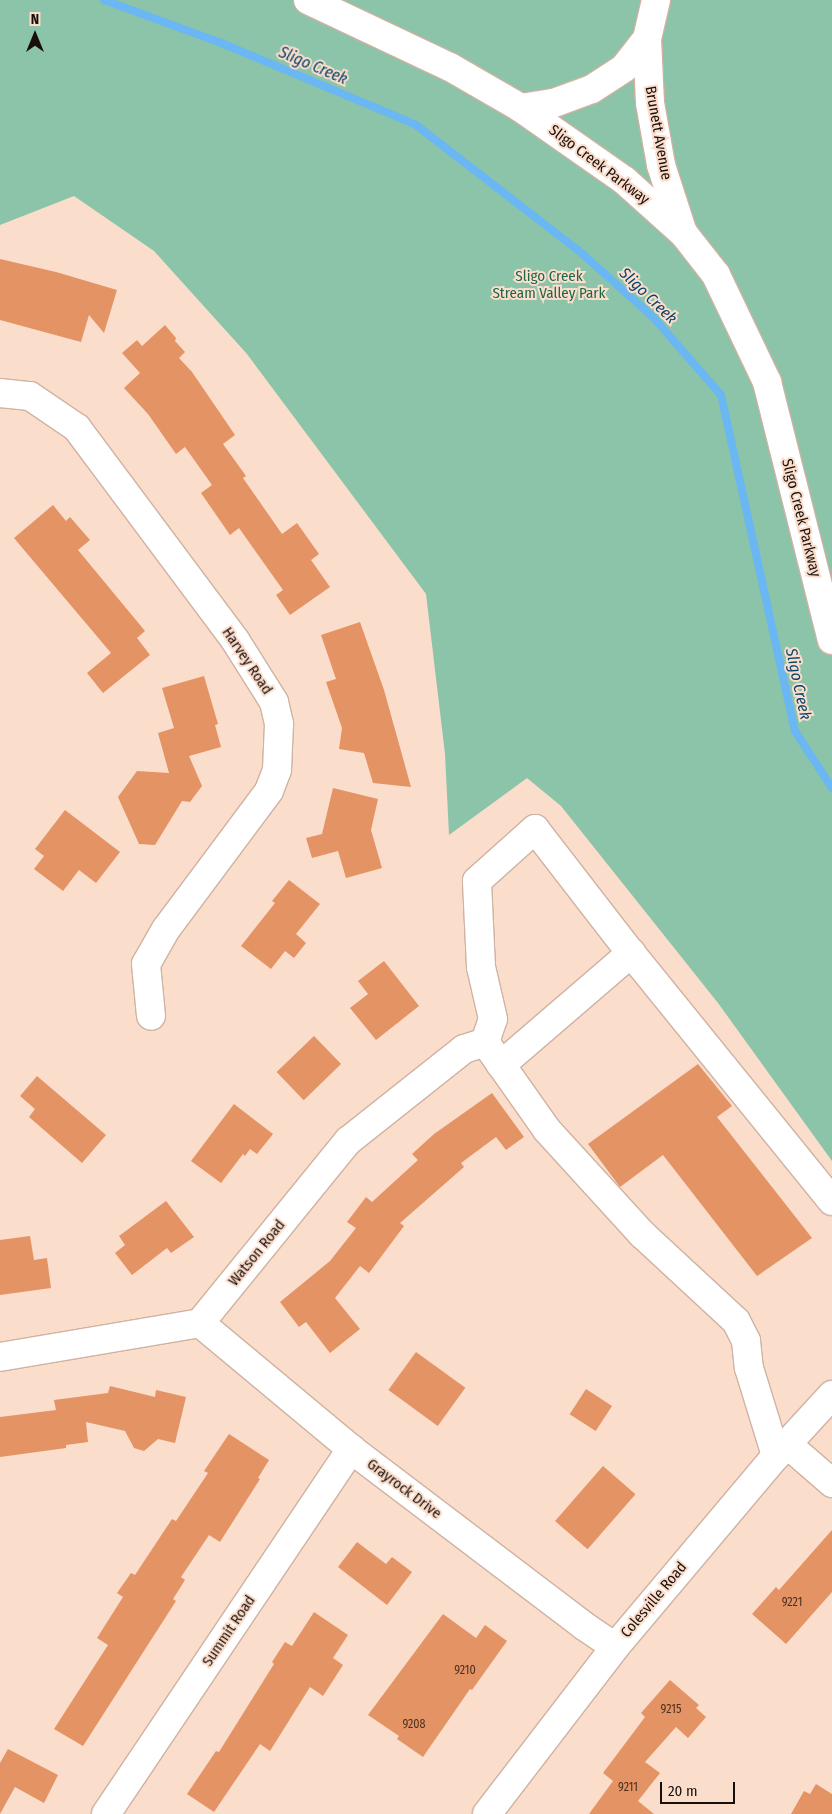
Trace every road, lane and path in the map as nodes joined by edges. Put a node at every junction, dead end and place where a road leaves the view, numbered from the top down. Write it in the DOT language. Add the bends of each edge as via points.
graph roads {
  1 [pos="308,0"];
  2 [pos="656,0"];
  3 [pos="647,39"];
  4 [pos="521,108"];
  5 [pos="684,234"];
  6 [pos="0,393"];
  7 [pos="832,640"];
  8 [pos="631,953"];
  9 [pos="151,1016"];
  10 [pos="474,1046"];
  11 [pos="501,1065"];
  12 [pos="832,1202"];
  13 [pos="200,1323"];
  14 [pos="0,1357"];
  15 [pos="832,1395"];
  16 [pos="351,1449"];
  17 [pos="781,1450"];
  18 [pos="832,1483"];
  19 [pos="615,1646"];
  20 [pos="106,1814"];
  21 [pos="487,1814"];
  1 -- 4 [label="main road, Sligo Creek Parkway" via="450,66"];
  2 -- 3 [label="main road, Brunett Avenue"];
  3 -- 4 [label="main road" via="624,68 592,89 554,102"];
  3 -- 5 [label="main road, Brunett Avenue" via="650,103 661,165"];
  4 -- 5 [label="main road, Sligo Creek Parkway" via="624,180"];
  5 -- 7 [label="main road, Sligo Creek Parkway" via="716,275 767,382"];
  6 -- 9 [label="main road, Harvey Road" via="30,396 77,428 235,640 274,702 279,724 277,770 269,792 166,929 146,964"];
  8 -- 10 [label="main road" via="534,829 477,881 481,967 493,1019"];
  8 -- 11 [label="main road"];
  8 -- 12 [label="main road"];
  10 -- 11 [label="main road"];
  10 -- 13 [label="main road, Watson Road" via="348,1141"];
  11 -- 17 [label="main road" via="548,1130 642,1234 736,1321 746,1341 749,1368"];
  13 -- 14 [label="main road"];
  13 -- 16 [label="main road, Grayrock Drive"];
  15 -- 17 [label="main road, Colesville Road"];
  16 -- 19 [label="main road, Grayrock Drive" via="584,1626"];
  16 -- 20 [label="main road, Summit Road"];
  17 -- 18 [label="main road"];
  17 -- 19 [label="main road, Colesville Road"];
  19 -- 21 [label="main road, Colesville Road"];
}
